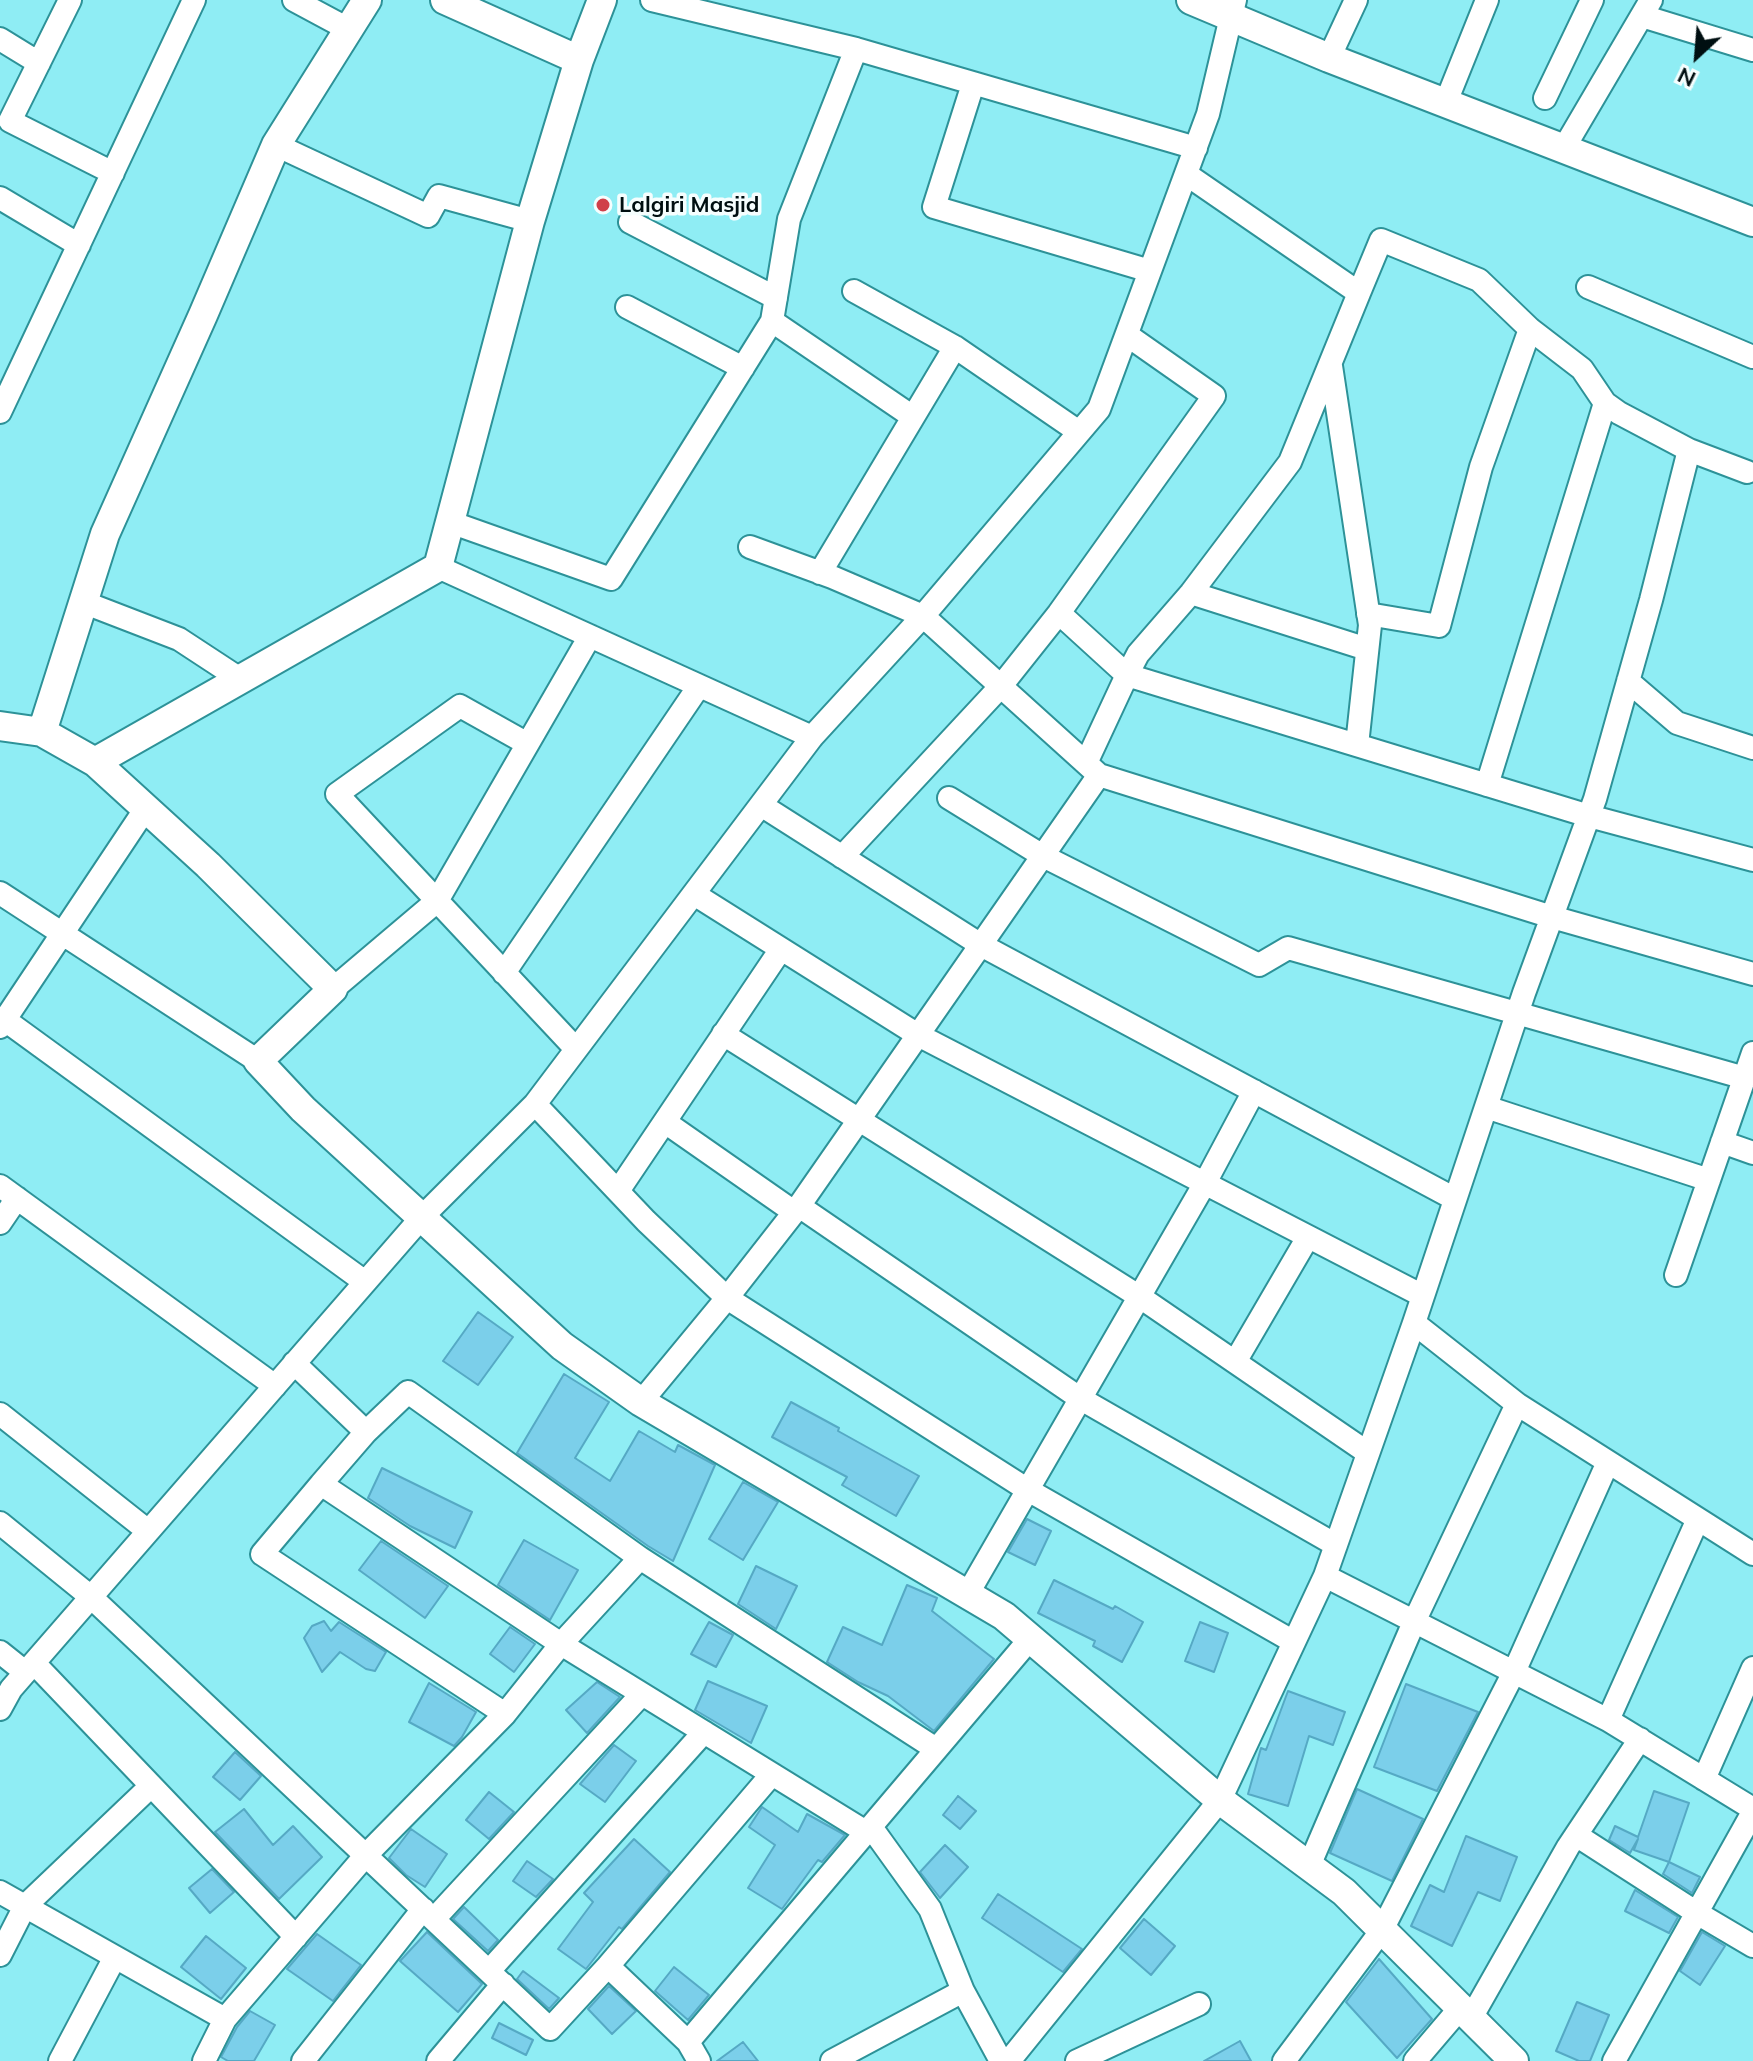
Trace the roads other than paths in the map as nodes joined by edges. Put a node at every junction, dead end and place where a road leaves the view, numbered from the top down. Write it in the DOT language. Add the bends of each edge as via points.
graph roads {
  1 [pos="70,0"];
  2 [pos="194,0"];
  3 [pos="294,0"];
  4 [pos="367,0"];
  5 [pos="445,0"];
  6 [pos="602,0"];
  7 [pos="652,0"];
  8 [pos="1191,0"];
  9 [pos="1356,0"];
  10 [pos="1487,0"];
  11 [pos="1592,0"];
  12 [pos="1647,8"];
  13 [pos="1232,9"];
  14 [pos="348,29"];
  15 [pos="0,39"];
  16 [pos="1751,45"];
  17 [pos="856,49"];
  18 [pos="1329,58"];
  19 [pos="579,60"];
  20 [pos="39,63"];
  21 [pos="973,84"];
  22 [pos="1545,98"];
  23 [pos="1446,102"];
  24 [pos="276,145"];
  25 [pos="1196,148"];
  26 [pos="1564,148"];
  27 [pos="113,173"];
  28 [pos="1186,174"];
  29 [pos="0,198"];
  30 [pos="530,221"];
  31 [pos="630,222"];
  32 [pos="1753,222"];
  33 [pos="79,245"];
  34 [pos="1150,271"];
  35 [pos="1588,287"];
  36 [pos="854,291"];
  37 [pos="1359,293"];
  38 [pos="776,298"];
  39 [pos="627,307"];
  40 [pos="772,321"];
  41 [pos="1530,329"];
  42 [pos="1127,335"];
  43 [pos="955,347"];
  44 [pos="1753,357"];
  45 [pos="1331,363"];
  46 [pos="743,368"];
  47 [pos="2,402"];
  48 [pos="1605,403"];
  49 [pos="913,417"];
  50 [pos="1079,432"];
  51 [pos="1689,450"];
  52 [pos="1751,467"];
  53 [pos="450,522"];
  54 [pos="750,547"];
  55 [pos="438,567"];
  56 [pos="820,573"];
  57 [pos="1191,593"];
  58 [pos="83,602"];
  59 [pos="1059,613"];
  60 [pos="1368,614"];
  61 [pos="923,616"];
  62 [pos="590,636"];
  63 [pos="1367,649"];
  64 [pos="1127,675"];
  65 [pos="240,679"];
  66 [pos="1628,681"];
  67 [pos="699,686"];
  68 [pos="1001,686"];
  69 [pos="0,726"];
  70 [pos="42,732"];
  71 [pos="812,737"];
  72 [pos="526,743"];
  73 [pos="1357,745"];
  74 [pos="1753,748"];
  75 [pos="95,762"];
  76 [pos="1093,769"];
  77 [pos="1487,785"];
  78 [pos="949,798"];
  79 [pos="761,805"];
  80 [pos="146,808"];
  81 [pos="1589,816"];
  82 [pos="1043,856"];
  83 [pos="842,857"];
  84 [pos="1753,860"];
  85 [pos="0,893"];
  86 [pos="694,894"];
  87 [pos="437,901"];
  88 [pos="1552,917"];
  89 [pos="62,934"];
  90 [pos="981,945"];
  91 [pos="781,949"];
  92 [pos="504,973"];
  93 [pos="1753,974"];
  94 [pos="333,989"];
  95 [pos="1518,1013"];
  96 [pos="2,1024"];
  97 [pos="723,1034"];
  98 [pos="918,1035"];
  99 [pos="576,1049"];
  100 [pos="1753,1053"];
  101 [pos="258,1061"];
  102 [pos="1745,1078"];
  103 [pos="1254,1091"];
  104 [pos="535,1104"];
  105 [pos="1486,1107"];
  106 [pos="859,1119"];
  107 [pos="665,1122"];
  108 [pos="1722,1142"];
  109 [pos="1753,1153"];
  110 [pos="1709,1180"];
  111 [pos="1205,1183"];
  112 [pos="618,1191"];
  113 [pos="8,1192"];
  114 [pos="1455,1199"];
  115 [pos="796,1209"];
  116 [pos="422,1217"];
  117 [pos="0,1223"];
  118 [pos="1308,1237"];
  119 [pos="1676,1275"];
  120 [pos="365,1282"];
  121 [pos="1423,1296"];
  122 [pos="1140,1297"];
  123 [pos="727,1298"];
  124 [pos="1414,1323"];
  125 [pos="1235,1362"];
  126 [pos="294,1363"];
  127 [pos="275,1386"];
  128 [pos="1081,1399"];
  129 [pos="641,1402"];
  130 [pos="1517,1404"];
  131 [pos="0,1414"];
  132 [pos="366,1432"];
  133 [pos="1368,1453"];
  134 [pos="1608,1462"];
  135 [pos="321,1484"];
  136 [pos="1028,1490"];
  137 [pos="1698,1519"];
  138 [pos="0,1523"];
  139 [pos="148,1531"];
  140 [pos="1336,1545"];
  141 [pos="1753,1554"];
  142 [pos="640,1558"];
  143 [pos="1325,1576"];
  144 [pos="967,1595"];
  145 [pos="91,1597"];
  146 [pos="1414,1622"];
  147 [pos="1030,1639"];
  148 [pos="1294,1642"];
  149 [pos="561,1644"];
  150 [pos="0,1652"];
  151 [pos="30,1668"];
  152 [pos="1753,1668"];
  153 [pos="1514,1672"];
  154 [pos="642,1694"];
  155 [pos="0,1709"];
  156 [pos="505,1714"];
  157 [pos="1608,1720"];
  158 [pos="704,1732"];
  159 [pos="1640,1739"];
  160 [pos="936,1749"];
  161 [pos="772,1774"];
  162 [pos="1704,1779"];
  163 [pos="151,1786"];
  164 [pos="1220,1800"];
  165 [pos="1753,1811"];
  166 [pos="869,1829"];
  167 [pos="1576,1835"];
  168 [pos="366,1855"];
  169 [pos="1309,1866"];
  170 [pos="0,1892"];
  171 [pos="25,1906"];
  172 [pos="1697,1913"];
  173 [pos="428,1914"];
  174 [pos="1382,1930"];
  175 [pos="296,1937"];
  176 [pos="1753,1946"];
  177 [pos="0,1955"];
  178 [pos="115,1957"];
  179 [pos="608,1966"];
  180 [pos="496,1978"];
  181 [pos="963,1991"];
  182 [pos="1199,2004"];
  183 [pos="1466,2012"];
  184 [pos="225,2019"];
  185 [pos="693,2052"];
  186 [pos="60,2061"];
  187 [pos="204,2061"];
  188 [pos="303,2061"];
  189 [pos="438,2061"];
  190 [pos="832,2061"];
  191 [pos="1001,2061"];
  192 [pos="1009,2061"];
  193 [pos="1077,2061"];
  194 [pos="1284,2061"];
  195 [pos="1415,2061"];
  196 [pos="1514,2061"];
  197 [pos="1614,2061"];
  1 -- 20 [label="street"];
  2 -- 27 [label="street"];
  3 -- 14 [label="street"];
  4 -- 14 [label="street"];
  5 -- 19 [label="street"];
  6 -- 19 [label="street"];
  7 -- 17 [label="street"];
  8 -- 13 [label="street"];
  9 -- 18 [label="street"];
  10 -- 23 [label="street"];
  11 -- 22 [label="street"];
  12 -- 16 [label="street"];
  12 -- 26 [label="street"];
  13 -- 18 [label="street"];
  13 -- 25 [label="street"];
  14 -- 24 [label="street"];
  15 -- 20 [label="street"];
  17 -- 21 [label="street"];
  17 -- 38 [label="street" via="789,219"];
  18 -- 23 [label="street"];
  19 -- 30 [label="street"];
  20 -- 27 [label="street" via="10,121"];
  21 -- 25 [label="street"];
  21 -- 34 [label="street" via="934,207"];
  23 -- 26 [label="street"];
  24 -- 30 [label="street" via="428,216 439,196"];
  24 -- 58 [label="street" via="105,534"];
  25 -- 28 [label="street"];
  26 -- 32 [label="street"];
  27 -- 33 [label="street"];
  28 -- 34 [label="street"];
  28 -- 37 [label="street"];
  29 -- 33 [label="street"];
  30 -- 53 [label="street"];
  31 -- 38 [label="street"];
  33 -- 47 [label="street"];
  34 -- 42 [label="street"];
  35 -- 44 [label="street"];
  36 -- 43 [label="street"];
  37 -- 41 [label="street" via="1381,240 1479,280"];
  37 -- 45 [label="street"];
  38 -- 40 [label="street"];
  39 -- 46 [label="street"];
  40 -- 46 [label="street"];
  40 -- 49 [label="street"];
  41 -- 48 [label="street" via="1582,369"];
  41 -- 60 [label="street" via="1481,467 1439,626"];
  42 -- 50 [label="street" via="1099,409"];
  42 -- 59 [label="street" via="1214,396"];
  43 -- 49 [label="street"];
  43 -- 50 [label="street"];
  45 -- 57 [label="street" via="1290,462"];
  45 -- 60 [label="street"];
  46 -- 53 [label="street" via="611,579"];
  48 -- 51 [label="street"];
  48 -- 77 [label="street"];
  49 -- 56 [label="street"];
  50 -- 61 [label="street"];
  51 -- 52 [label="street"];
  51 -- 66 [label="street"];
  53 -- 55 [label="street"];
  54 -- 56 [label="street"];
  55 -- 62 [label="street"];
  55 -- 65 [label="street"];
  56 -- 61 [label="street"];
  57 -- 63 [label="street"];
  57 -- 64 [label="street" via="1138,654"];
  58 -- 65 [label="street" via="179,639"];
  58 -- 70 [label="street"];
  59 -- 64 [label="street"];
  59 -- 68 [label="street"];
  60 -- 63 [label="street"];
  61 -- 68 [label="street"];
  61 -- 71 [label="street"];
  62 -- 67 [label="street"];
  62 -- 72 [label="street"];
  63 -- 73 [label="street"];
  64 -- 73 [label="street"];
  64 -- 76 [label="street"];
  65 -- 75 [label="street"];
  66 -- 74 [label="street" via="1677,723"];
  66 -- 81 [label="street"];
  67 -- 71 [label="street"];
  67 -- 92 [label="street"];
  68 -- 76 [label="street"];
  68 -- 83 [label="street"];
  69 -- 70 [label="street"];
  70 -- 75 [label="street"];
  71 -- 79 [label="street"];
  72 -- 87 [label="street"];
  72 -- 87 [label="street" via="460,706 337,794"];
  73 -- 77 [label="street"];
  75 -- 80 [label="street"];
  76 -- 82 [label="street"];
  76 -- 88 [label="street"];
  77 -- 81 [label="street"];
  78 -- 82 [label="street"];
  79 -- 83 [label="street"];
  79 -- 86 [label="street"];
  80 -- 89 [label="street"];
  80 -- 94 [label="street"];
  81 -- 84 [label="street"];
  81 -- 88 [label="street"];
  82 -- 90 [label="street"];
  82 -- 95 [label="street" via="1259,965 1288,948"];
  83 -- 90 [label="street"];
  85 -- 89 [label="street"];
  86 -- 91 [label="street"];
  86 -- 99 [label="street"];
  87 -- 92 [label="street"];
  87 -- 94 [label="street"];
  88 -- 93 [label="street"];
  88 -- 95 [label="street"];
  89 -- 96 [label="street"];
  89 -- 101 [label="street"];
  90 -- 98 [label="street"];
  90 -- 103 [label="street"];
  91 -- 97 [label="street"];
  91 -- 98 [label="street"];
  92 -- 99 [label="street"];
  94 -- 101 [label="street"];
  95 -- 102 [label="street"];
  95 -- 105 [label="street"];
  96 -- 120 [label="street"];
  97 -- 106 [label="street"];
  97 -- 107 [label="street"];
  98 -- 106 [label="street"];
  98 -- 111 [label="street"];
  99 -- 104 [label="street"];
  100 -- 102 [label="street"];
  101 -- 116 [label="street"];
  102 -- 108 [label="street"];
  103 -- 111 [label="street"];
  103 -- 114 [label="street"];
  104 -- 112 [label="street"];
  104 -- 116 [label="street"];
  105 -- 110 [label="street"];
  105 -- 114 [label="street"];
  106 -- 115 [label="street"];
  106 -- 122 [label="street"];
  107 -- 112 [label="street"];
  107 -- 115 [label="street"];
  108 -- 109 [label="street"];
  108 -- 110 [label="street"];
  110 -- 119 [label="street"];
  111 -- 118 [label="street"];
  111 -- 122 [label="street"];
  112 -- 123 [label="street"];
  113 -- 117 [label="street"];
  113 -- 127 [label="street"];
  114 -- 121 [label="street"];
  115 -- 123 [label="street"];
  115 -- 128 [label="street"];
  116 -- 120 [label="street"];
  116 -- 129 [label="street" via="562,1346"];
  118 -- 121 [label="street"];
  118 -- 125 [label="street"];
  120 -- 126 [label="street"];
  121 -- 124 [label="street"];
  122 -- 125 [label="street"];
  122 -- 128 [label="street"];
  123 -- 129 [label="street"];
  123 -- 136 [label="street"];
  124 -- 130 [label="street"];
  124 -- 133 [label="street"];
  125 -- 133 [label="street"];
  126 -- 127 [label="street"];
  126 -- 132 [label="street"];
  127 -- 139 [label="street"];
  128 -- 136 [label="street"];
  128 -- 140 [label="street"];
  129 -- 144 [label="street"];
  130 -- 134 [label="street"];
  130 -- 146 [label="street"];
  131 -- 139 [label="street"];
  132 -- 135 [label="street"];
  132 -- 142 [label="street" via="408,1392"];
  133 -- 140 [label="street"];
  134 -- 137 [label="street"];
  134 -- 153 [label="street"];
  135 -- 149 [label="street"];
  135 -- 156 [label="street" via="262,1554"];
  136 -- 144 [label="street"];
  136 -- 148 [label="street"];
  137 -- 141 [label="street"];
  137 -- 157 [label="street"];
  138 -- 145 [label="street"];
  139 -- 145 [label="street"];
  140 -- 143 [label="street"];
  142 -- 149 [label="street"];
  142 -- 160 [label="street"];
  143 -- 146 [label="street"];
  143 -- 148 [label="street"];
  144 -- 147 [label="street"];
  145 -- 151 [label="street"];
  145 -- 168 [label="street"];
  146 -- 153 [label="street"];
  146 -- 169 [label="street"];
  147 -- 160 [label="street"];
  147 -- 164 [label="street"];
  148 -- 164 [label="street"];
  149 -- 154 [label="street"];
  149 -- 156 [label="street"];
  150 -- 151 [label="street"];
  151 -- 155 [label="street"];
  151 -- 163 [label="street"];
  152 -- 162 [label="street"];
  153 -- 157 [label="street"];
  153 -- 174 [label="street"];
  154 -- 158 [label="street"];
  154 -- 173 [label="street"];
  156 -- 168 [label="street"];
  157 -- 159 [label="street"];
  158 -- 161 [label="street"];
  158 -- 180 [label="street"];
  159 -- 162 [label="street"];
  159 -- 167 [label="street"];
  160 -- 166 [label="street"];
  161 -- 166 [label="street"];
  161 -- 179 [label="street"];
  162 -- 165 [label="street"];
  163 -- 171 [label="street"];
  163 -- 175 [label="street"];
  164 -- 169 [label="street"];
  164 -- 192 [label="street"];
  165 -- 172 [label="street"];
  166 -- 181 [label="street" via="930,1909"];
  166 -- 185 [label="street"];
  167 -- 172 [label="street"];
  167 -- 183 [label="street"];
  168 -- 173 [label="street"];
  168 -- 175 [label="street"];
  169 -- 174 [label="street"];
  170 -- 171 [label="street"];
  171 -- 177 [label="street"];
  171 -- 178 [label="street"];
  172 -- 176 [label="street"];
  172 -- 197 [label="street"];
  173 -- 180 [label="street"];
  173 -- 188 [label="street"];
  174 -- 183 [label="street"];
  174 -- 194 [label="street"];
  175 -- 184 [label="street"];
  178 -- 184 [label="street"];
  178 -- 186 [label="street"];
  179 -- 180 [label="street" via="550,2029"];
  179 -- 185 [label="street"];
  180 -- 189 [label="street"];
  181 -- 190 [label="street"];
  181 -- 191 [label="street"];
  182 -- 193 [label="street"];
  183 -- 195 [label="street"];
  183 -- 196 [label="street"];
  184 -- 187 [label="street"];
}
